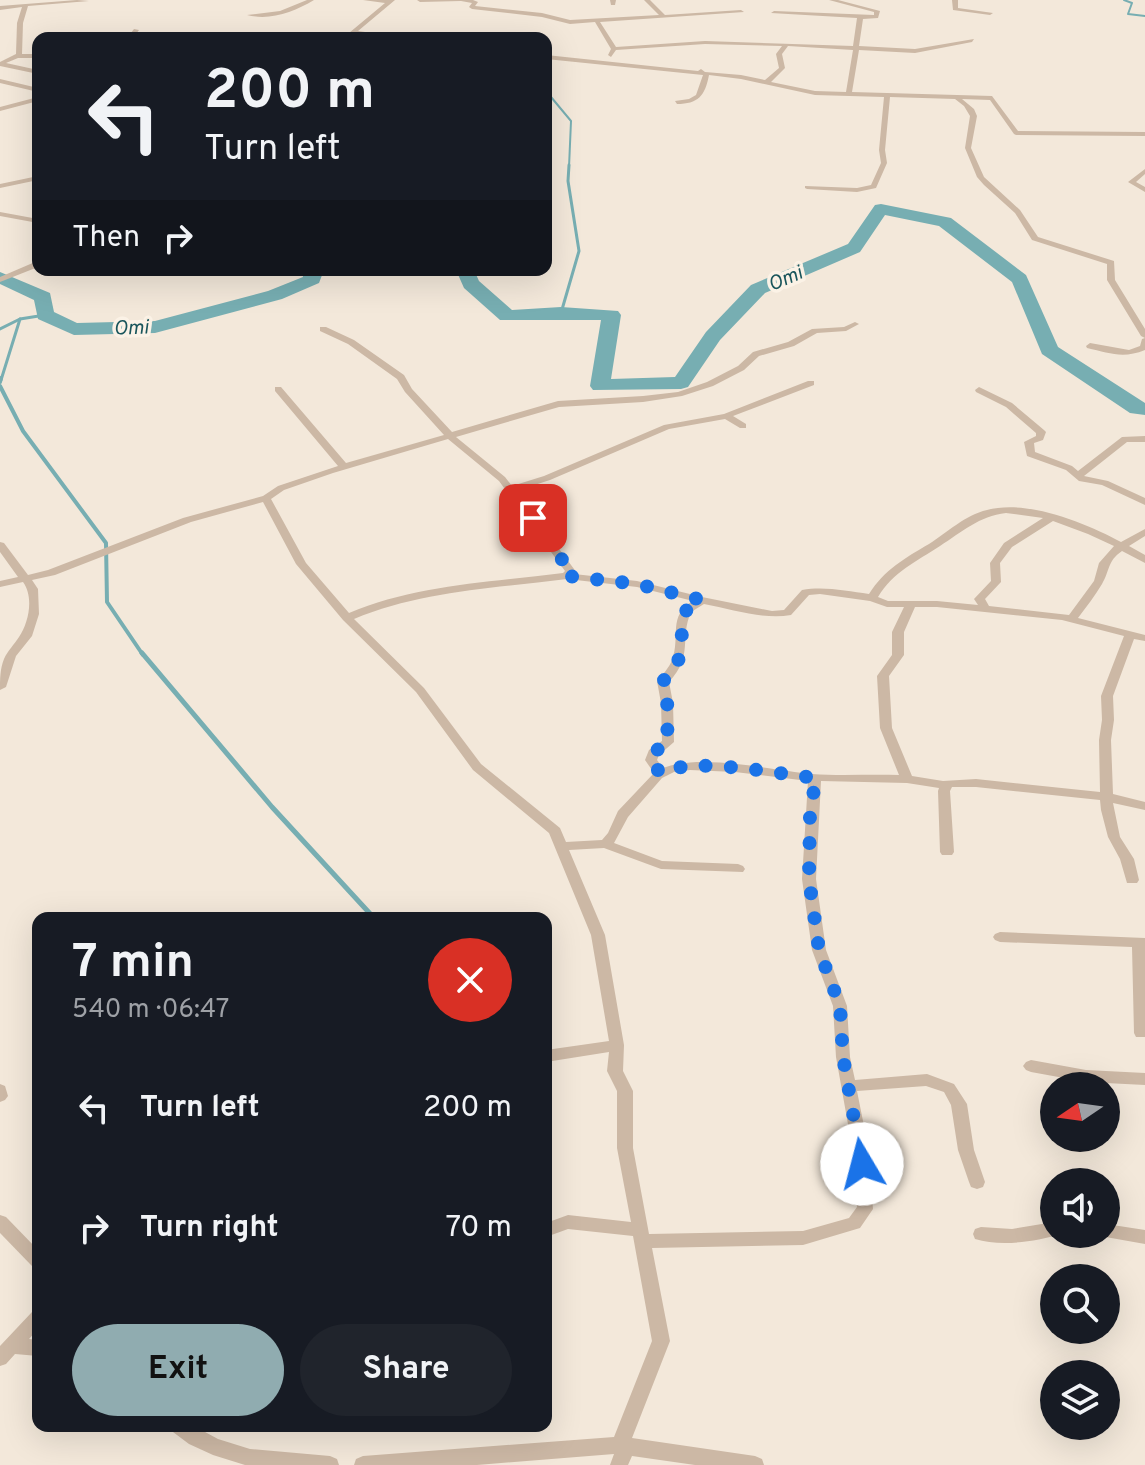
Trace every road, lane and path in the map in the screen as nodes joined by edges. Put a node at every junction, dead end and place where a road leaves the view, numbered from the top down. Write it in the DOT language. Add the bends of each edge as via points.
graph roads {
  1 [pos="87,0"];
  2 [pos="311,0"];
  3 [pos="366,0"];
  4 [pos="420,0"];
  5 [pos="461,0"];
  6 [pos="647,0"];
  7 [pos="832,0"];
  8 [pos="955,0"];
  9 [pos="391,1"];
  10 [pos="41,2"];
  11 [pos="26,5"];
  12 [pos="0,8"];
  13 [pos="89,12"];
  14 [pos="741,12"];
  15 [pos="774,13"];
  16 [pos="990,13"];
  17 [pos="250,15"];
  18 [pos="663,16"];
  19 [pos="860,17"];
  20 [pos="597,21"];
  21 [pos="353,32"];
  22 [pos="972,40"];
  23 [pos="786,44"];
  24 [pos="856,48"];
  25 [pos="614,49"];
  26 [pos="18,56"];
  27 [pos="32,56"];
  28 [pos="552,58"];
  29 [pos="1,61"];
  30 [pos="598,63"];
  31 [pos="701,71"];
  32 [pos="32,73"];
  33 [pos="32,78"];
  34 [pos="0,81"];
  35 [pos="766,83"];
  36 [pos="16,86"];
  37 [pos="32,89"];
  38 [pos="849,93"];
  39 [pos="887,97"];
  40 [pos="958,99"];
  41 [pos="32,101"];
  42 [pos="677,102"];
  43 [pos="0,109"];
  44 [pos="1145,134"];
  45 [pos="1145,171"];
  46 [pos="32,179"];
  47 [pos="0,186"];
  48 [pos="807,187"];
  49 [pos="1145,190"];
  50 [pos="0,214"];
  51 [pos="32,220"];
  52 [pos="32,267"];
  53 [pos="0,280"];
  54 [pos="855,324"];
  55 [pos="323,329"];
  56 [pos="1145,339"];
  57 [pos="1090,346"];
  58 [pos="811,383"];
  59 [pos="278,389"];
  60 [pos="979,390"];
  61 [pos="726,416"];
  62 [pos="743,426"];
  63 [pos="451,437"];
  64 [pos="1145,439"];
  65 [pos="344,467"];
  66 [pos="1078,476"];
  67 [pos="510,490"];
  68 [pos="266,498"];
  69 [pos="1145,502"];
  70 [pos="1049,519"];
  71 [pos="1145,532"];
  72 [pos="0,545"];
  73 [pos="1124,545"];
  74 [pos="1145,560"];
  75 [pos="567,576"];
  76 [pos="26,580"];
  77 [pos="0,584"];
  78 [pos="872,598"];
  79 [pos="702,600"];
  80 [pos="910,606"];
  81 [pos="985,608"];
  82 [pos="347,618"];
  83 [pos="1072,619"];
  84 [pos="1130,634"];
  85 [pos="1145,638"];
  86 [pos="0,687"];
  87 [pos="660,773"];
  88 [pos="816,778"];
  89 [pos="907,779"];
  90 [pos="945,785"];
  91 [pos="1107,797"];
  92 [pos="1145,806"];
  93 [pos="605,844"];
  94 [pos="563,846"];
  95 [pos="947,852"];
  96 [pos="738,869"];
  97 [pos="1132,880"];
  98 [pos="1000,937"];
  99 [pos="1142,942"];
  100 [pos="1141,1033"];
  101 [pos="617,1045"];
  102 [pos="552,1055"];
  103 [pos="1031,1066"];
  104 [pos="1145,1079"];
  105 [pos="850,1086"];
  106 [pos="0,1090"];
  107 [pos="0,1096"];
  108 [pos="977,1182"];
  109 [pos="0,1222"];
  110 [pos="552,1228"];
  111 [pos="1040,1231"];
  112 [pos="1120,1233"];
  113 [pos="981,1234"];
  114 [pos="642,1235"];
  115 [pos="1145,1237"];
  116 [pos="32,1255"];
  117 [pos="32,1323"];
  118 [pos="32,1349"];
  119 [pos="5,1352"];
  120 [pos="189,1432"];
  121 [pos="622,1452"];
  122 [pos="569,1457"];
  123 [pos="235,1460"];
  124 [pos="330,1465"];
  125 [pos="363,1465"];
  126 [pos="755,1465"];
  1 -- 10 [label="street"];
  1 -- 13 [label="street"];
  2 -- 17 [label="street" via="289,13"];
  3 -- 9 [label="street"];
  4 -- 5 [label="street"];
  5 -- 20 [label="street" via="475,2 472,7"];
  6 -- 18 [label="street"];
  7 -- 19 [label="street" via="877,11 876,17"];
  8 -- 16 [label="street" via="955,9"];
  9 -- 21 [label="street"];
  10 -- 11 [label="street"];
  11 -- 12 [label="street"];
  11 -- 26 [label="street" via="20,16"];
  14 -- 18 [label="street"];
  15 -- 19 [label="street"];
  18 -- 20 [label="street"];
  19 -- 24 [label="street"];
  20 -- 25 [label="street"];
  22 -- 24 [label="street" via="915,51"];
  23 -- 24 [label="street"];
  23 -- 25 [label="street"];
  23 -- 35 [label="street" via="779,54 782,68"];
  24 -- 38 [label="street"];
  25 -- 30 [label="street"];
  26 -- 27 [label="street"];
  26 -- 29 [label="street"];
  28 -- 30 [label="street"];
  29 -- 32 [label="street"];
  30 -- 31 [label="street"];
  31 -- 35 [label="street"];
  31 -- 42 [label="street" via="706,75 701,97"];
  33 -- 36 [label="street"];
  34 -- 36 [label="street"];
  35 -- 38 [label="street" via="815,93"];
  36 -- 37 [label="street"];
  38 -- 39 [label="street"];
  39 -- 40 [label="street"];
  39 -- 48 [label="street" via="884,163 874,187"];
  40 -- 44 [label="street" via="992,98 1016,133"];
  40 -- 56 [label="street" via="973,115 968,148 984,184 1027,221 1035,238 1111,263 1111,280"];
  41 -- 43 [label="street"];
  45 -- 49 [label="street" via="1131,182"];
  46 -- 47 [label="street"];
  50 -- 51 [label="street"];
  52 -- 53 [label="street"];
  54 -- 63 [label="street" via="806,334 756,354 726,377 679,394 558,404"];
  55 -- 63 [label="street" via="401,377"];
  56 -- 57 [label="street" via="1144,347 1130,353"];
  58 -- 61 [label="street"];
  59 -- 65 [label="street"];
  60 -- 66 [label="street" via="1009,405 1041,432 1029,442 1030,454"];
  61 -- 62 [label="street"];
  61 -- 67 [label="street" via="667,427"];
  63 -- 65 [label="street"];
  63 -- 67 [label="street"];
  64 -- 66 [label="street" via="1125,439"];
  65 -- 68 [label="street"];
  66 -- 69 [label="street"];
  67 -- 75 [label="street" via="561,555 570,571"];
  68 -- 76 [label="street" via="187,520"];
  68 -- 82 [label="street" via="301,564"];
  70 -- 73 [label="street"];
  70 -- 78 [label="street" via="1006,509 960,525 892,572"];
  70 -- 81 [label="street" via="1008,545 995,563 996,582 979,599"];
  71 -- 73 [label="street"];
  72 -- 76 [label="street"];
  73 -- 74 [label="street"];
  73 -- 83 [label="street" via="1104,563 1099,581"];
  75 -- 79 [label="street" via="637,584"];
  75 -- 82 [label="street" via="436,592"];
  76 -- 77 [label="street"];
  76 -- 86 [label="street" via="33,589 34,614"];
  78 -- 79 [label="street" via="806,592 787,613 772,614"];
  78 -- 80 [label="street"];
  79 -- 87 [label="street" via="686,610 681,655 663,681 668,742 651,760"];
  80 -- 81 [label="street"];
  80 -- 89 [label="street" via="898,632 898,655 883,676 886,728"];
  81 -- 83 [label="street"];
  82 -- 94 [label="street" via="420,690 477,767 555,831"];
  83 -- 84 [label="street"];
  84 -- 85 [label="street"];
  84 -- 91 [label="street" via="1107,696"];
  87 -- 88 [label="street" via="711,767"];
  87 -- 93 [label="street" via="621,816 617,834"];
  88 -- 89 [label="street"];
  88 -- 105 [label="street" via="809,879 819,950 840,1006"];
  89 -- 90 [label="street"];
  90 -- 91 [label="street" via="976,783"];
  90 -- 95 [label="street"];
  91 -- 92 [label="street"];
  91 -- 97 [label="street" via="1114,837"];
  93 -- 94 [label="street"];
  93 -- 96 [label="street" via="661,865"];
  94 -- 101 [label="street" via="598,935"];
  98 -- 99 [label="street"];
  99 -- 100 [label="street"];
  101 -- 102 [label="street"];
  101 -- 114 [label="street" via="615,1071 625,1091 625,1148"];
  103 -- 104 [label="street"];
  105 -- 108 [label="street" via="927,1080 949,1088 959,1104"];
  105 -- 114 [label="street" via="865,1188 865,1209 854,1223 803,1238"];
  106 -- 107 [label="street"];
  109 -- 116 [label="street"];
  110 -- 114 [label="street" via="568,1222"];
  111 -- 113 [label="street"];
  112 -- 115 [label="street"];
  114 -- 121 [label="street" via="661,1341"];
  117 -- 119 [label="street"];
  118 -- 119 [label="street"];
  120 -- 123 [label="street"];
  121 -- 122 [label="street"];
  121 -- 126 [label="street"];
  122 -- 125 [label="street"];
  123 -- 124 [label="street"];
}
